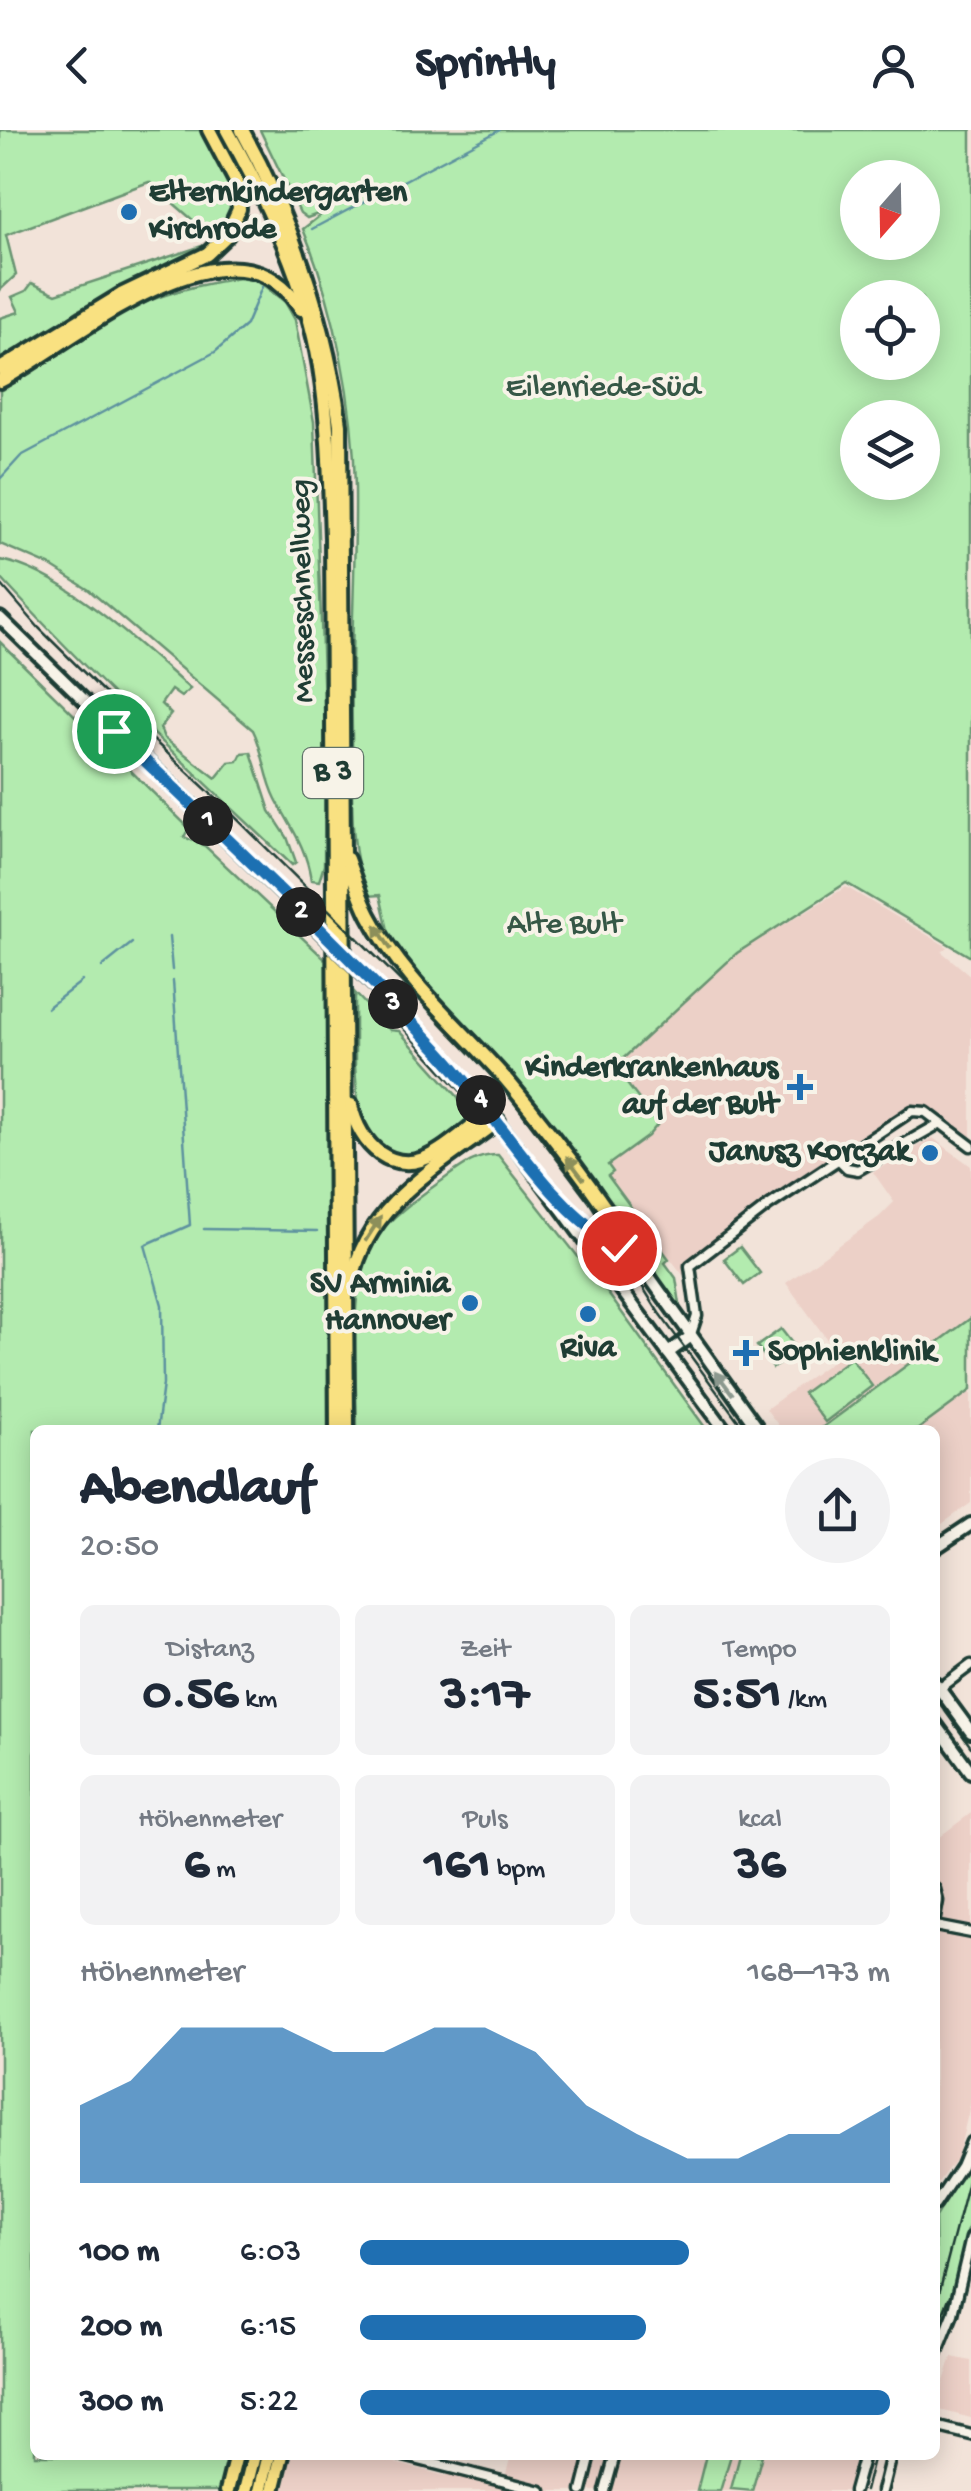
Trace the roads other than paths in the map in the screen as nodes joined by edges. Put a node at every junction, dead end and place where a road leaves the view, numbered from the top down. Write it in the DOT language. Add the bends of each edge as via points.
graph roads {
  1 [pos="208,130"];
  2 [pos="227,130"];
  3 [pos="242,130"];
  4 [pos="310,324"];
  5 [pos="0,368"];
  6 [pos="0,381"];
  7 [pos="0,618"];
  8 [pos="344,852"];
  9 [pos="345,1068"];
  10 [pos="494,1116"];
  11 [pos="939,1124"];
  12 [pos="971,1146"];
  13 [pos="840,1160"];
  14 [pos="556,1196"];
  15 [pos="648,1275"];
  16 [pos="346,1320"];
  17 [pos="690,1337"];
  18 [pos="668,1353"];
  19 [pos="337,1425"];
  20 [pos="347,1425"];
  21 [pos="721,1425"];
  22 [pos="754,1425"];
  23 [pos="971,1524"];
  24 [pos="940,1547"];
  25 [pos="971,1666"];
  26 [pos="940,1684"];
  27 [pos="940,1690"];
  28 [pos="940,1730"];
  29 [pos="971,1732"];
  30 [pos="971,1772"];
  31 [pos="940,1927"];
  32 [pos="971,1933"];
  33 [pos="971,2142"];
  34 [pos="940,2198"];
  35 [pos="971,2238"];
  36 [pos="940,2346"];
  37 [pos="940,2427"];
  38 [pos="971,2434"];
  39 [pos="235,2460"];
  40 [pos="253,2460"];
  41 [pos="268,2460"];
  42 [pos="281,2460"];
  43 [pos="420,2460"];
  44 [pos="590,2460"];
  45 [pos="614,2460"];
  46 [pos="863,2460"];
  47 [pos="890,2460"];
  48 [pos="227,2491"];
  49 [pos="245,2491"];
  50 [pos="260,2491"];
  51 [pos="273,2491"];
  52 [pos="541,2491"];
  53 [pos="582,2491"];
  54 [pos="605,2491"];
  55 [pos="854,2491"];
  56 [pos="882,2491"];
  1 -- 5 [label="highway" via="238,183 238,209 227,235 207,254 121,295"];
  2 -- 4 [label="highway, Messeschnellweg / B 3" via="280,234"];
  3 -- 8 [label="highway, Messeschnellweg / B 3" via="292,230 332,364 342,462"];
  4 -- 6 [label="highway" via="271,277 228,267 138,296"];
  4 -- 19 [label="highway, Messeschnellweg / B 3" via="327,424 332,538"];
  7 -- 10 [label="main road, bridge" via="382,992"];
  8 -- 9 [label="highway, Messeschnellweg / B 3"];
  15 -- 8 [label="highway, one-way" via="539,1120 386,943"];
  9 -- 10 [label="highway" via="355,1124 389,1160 424,1159"];
  9 -- 16 [label="highway, Messeschnellweg / B 3"];
  10 -- 14 [label="main road"];
  16 -- 10 [label="highway, one-way" via="356,1262 375,1223"];
  11 -- 12 [label="street"];
  11 -- 13 [label="street" via="858,1170"];
  11 -- 13 [label="street" via="926,1112 912,1111"];
  13 -- 17 [label="street" via="693,1261 697,1316"];
  14 -- 15 [label="main road"];
  14 -- 18 [label="main road"];
  15 -- 17 [label="main road"];
  16 -- 20 [label="highway, Messeschnellweg / B 3"];
  17 -- 18 [label="main road"];
  22 -- 17 [label="main road, one-way"];
  18 -- 21 [label="main road"];
  23 -- 24 [label="main road"];
  25 -- 26 [label="street"];
  27 -- 29 [label="main road"];
  28 -- 30 [label="main road"];
  31 -- 32 [label="street"];
  33 -- 34 [label="street"];
  35 -- 36 [label="street"];
  37 -- 38 [label="street"];
  39 -- 48 [label="highway"];
  40 -- 49 [label="highway"];
  41 -- 50 [label="highway"];
  42 -- 51 [label="highway"];
  43 -- 52 [label="street"];
  44 -- 53 [label="street"];
  45 -- 54 [label="street"];
  46 -- 55 [label="street"];
  47 -- 56 [label="street"];
}
